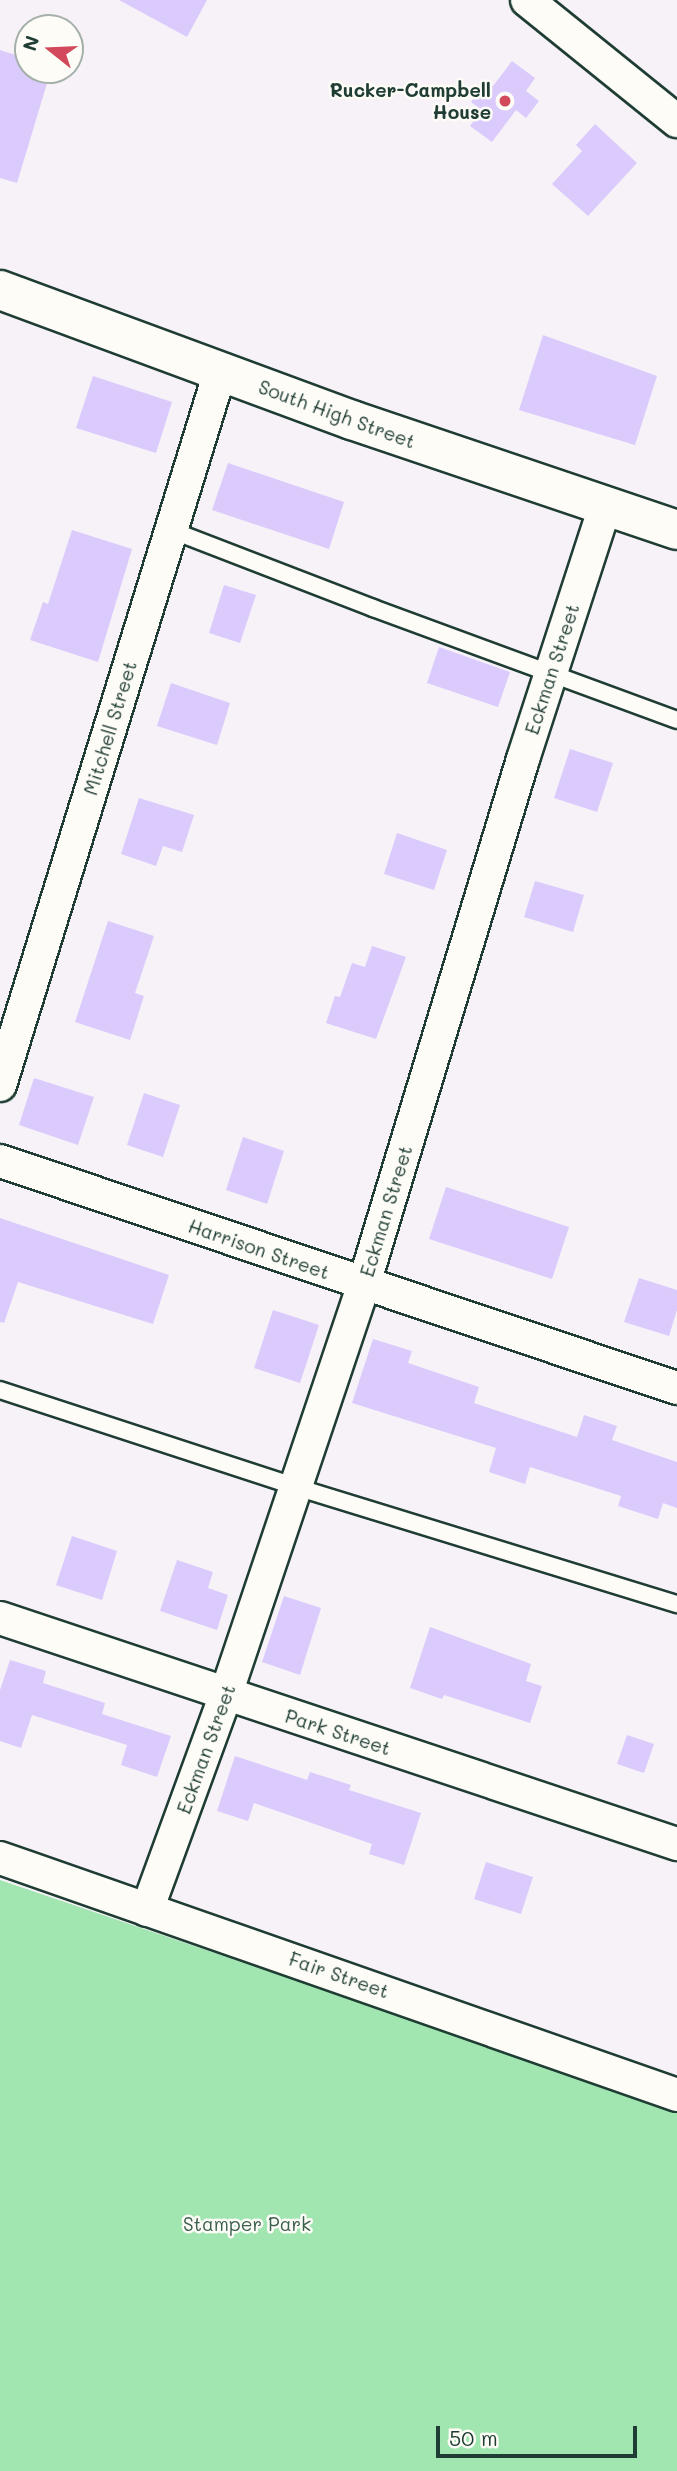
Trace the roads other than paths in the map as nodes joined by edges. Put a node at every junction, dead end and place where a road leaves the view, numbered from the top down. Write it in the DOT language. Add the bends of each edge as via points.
graph roads {
  1 [pos="527,0"];
  2 [pos="677,121"];
  3 [pos="0,290"];
  4 [pos="220,372"];
  5 [pos="605,506"];
  6 [pos="171,530"];
  7 [pos="677,530"];
  8 [pos="551,673"];
  9 [pos="677,720"];
  10 [pos="0,1085"];
  11 [pos="0,1161"];
  12 [pos="364,1284"];
  13 [pos="677,1388"];
  14 [pos="0,1390"];
  15 [pos="296,1487"];
  16 [pos="677,1604"];
  17 [pos="0,1618"];
  18 [pos="226,1694"];
  19 [pos="677,1844"];
  20 [pos="0,1858"];
  21 [pos="147,1910"];
  22 [pos="677,2095"];
  1 -- 2 [label="street"];
  3 -- 4 [label="main road, South High Street"];
  4 -- 5 [label="main road, South High Street"];
  4 -- 6 [label="street, Mitchell Street"];
  5 -- 7 [label="main road, South High Street"];
  5 -- 8 [label="street, Eckman Street"];
  6 -- 8 [label="lane"];
  6 -- 10 [label="street, Mitchell Street"];
  8 -- 9 [label="lane"];
  8 -- 12 [label="street, Eckman Street"];
  11 -- 12 [label="street, Harrison Street"];
  12 -- 13 [label="street, Harrison Street"];
  12 -- 15 [label="street, Eckman Street"];
  14 -- 15 [label="lane"];
  15 -- 16 [label="lane"];
  15 -- 18 [label="street, Eckman Street"];
  17 -- 18 [label="street, Park Street"];
  18 -- 19 [label="street, Park Street"];
  18 -- 21 [label="street, Eckman Street"];
  20 -- 21 [label="street, Fair Street"];
  21 -- 22 [label="street, Fair Street"];
}
